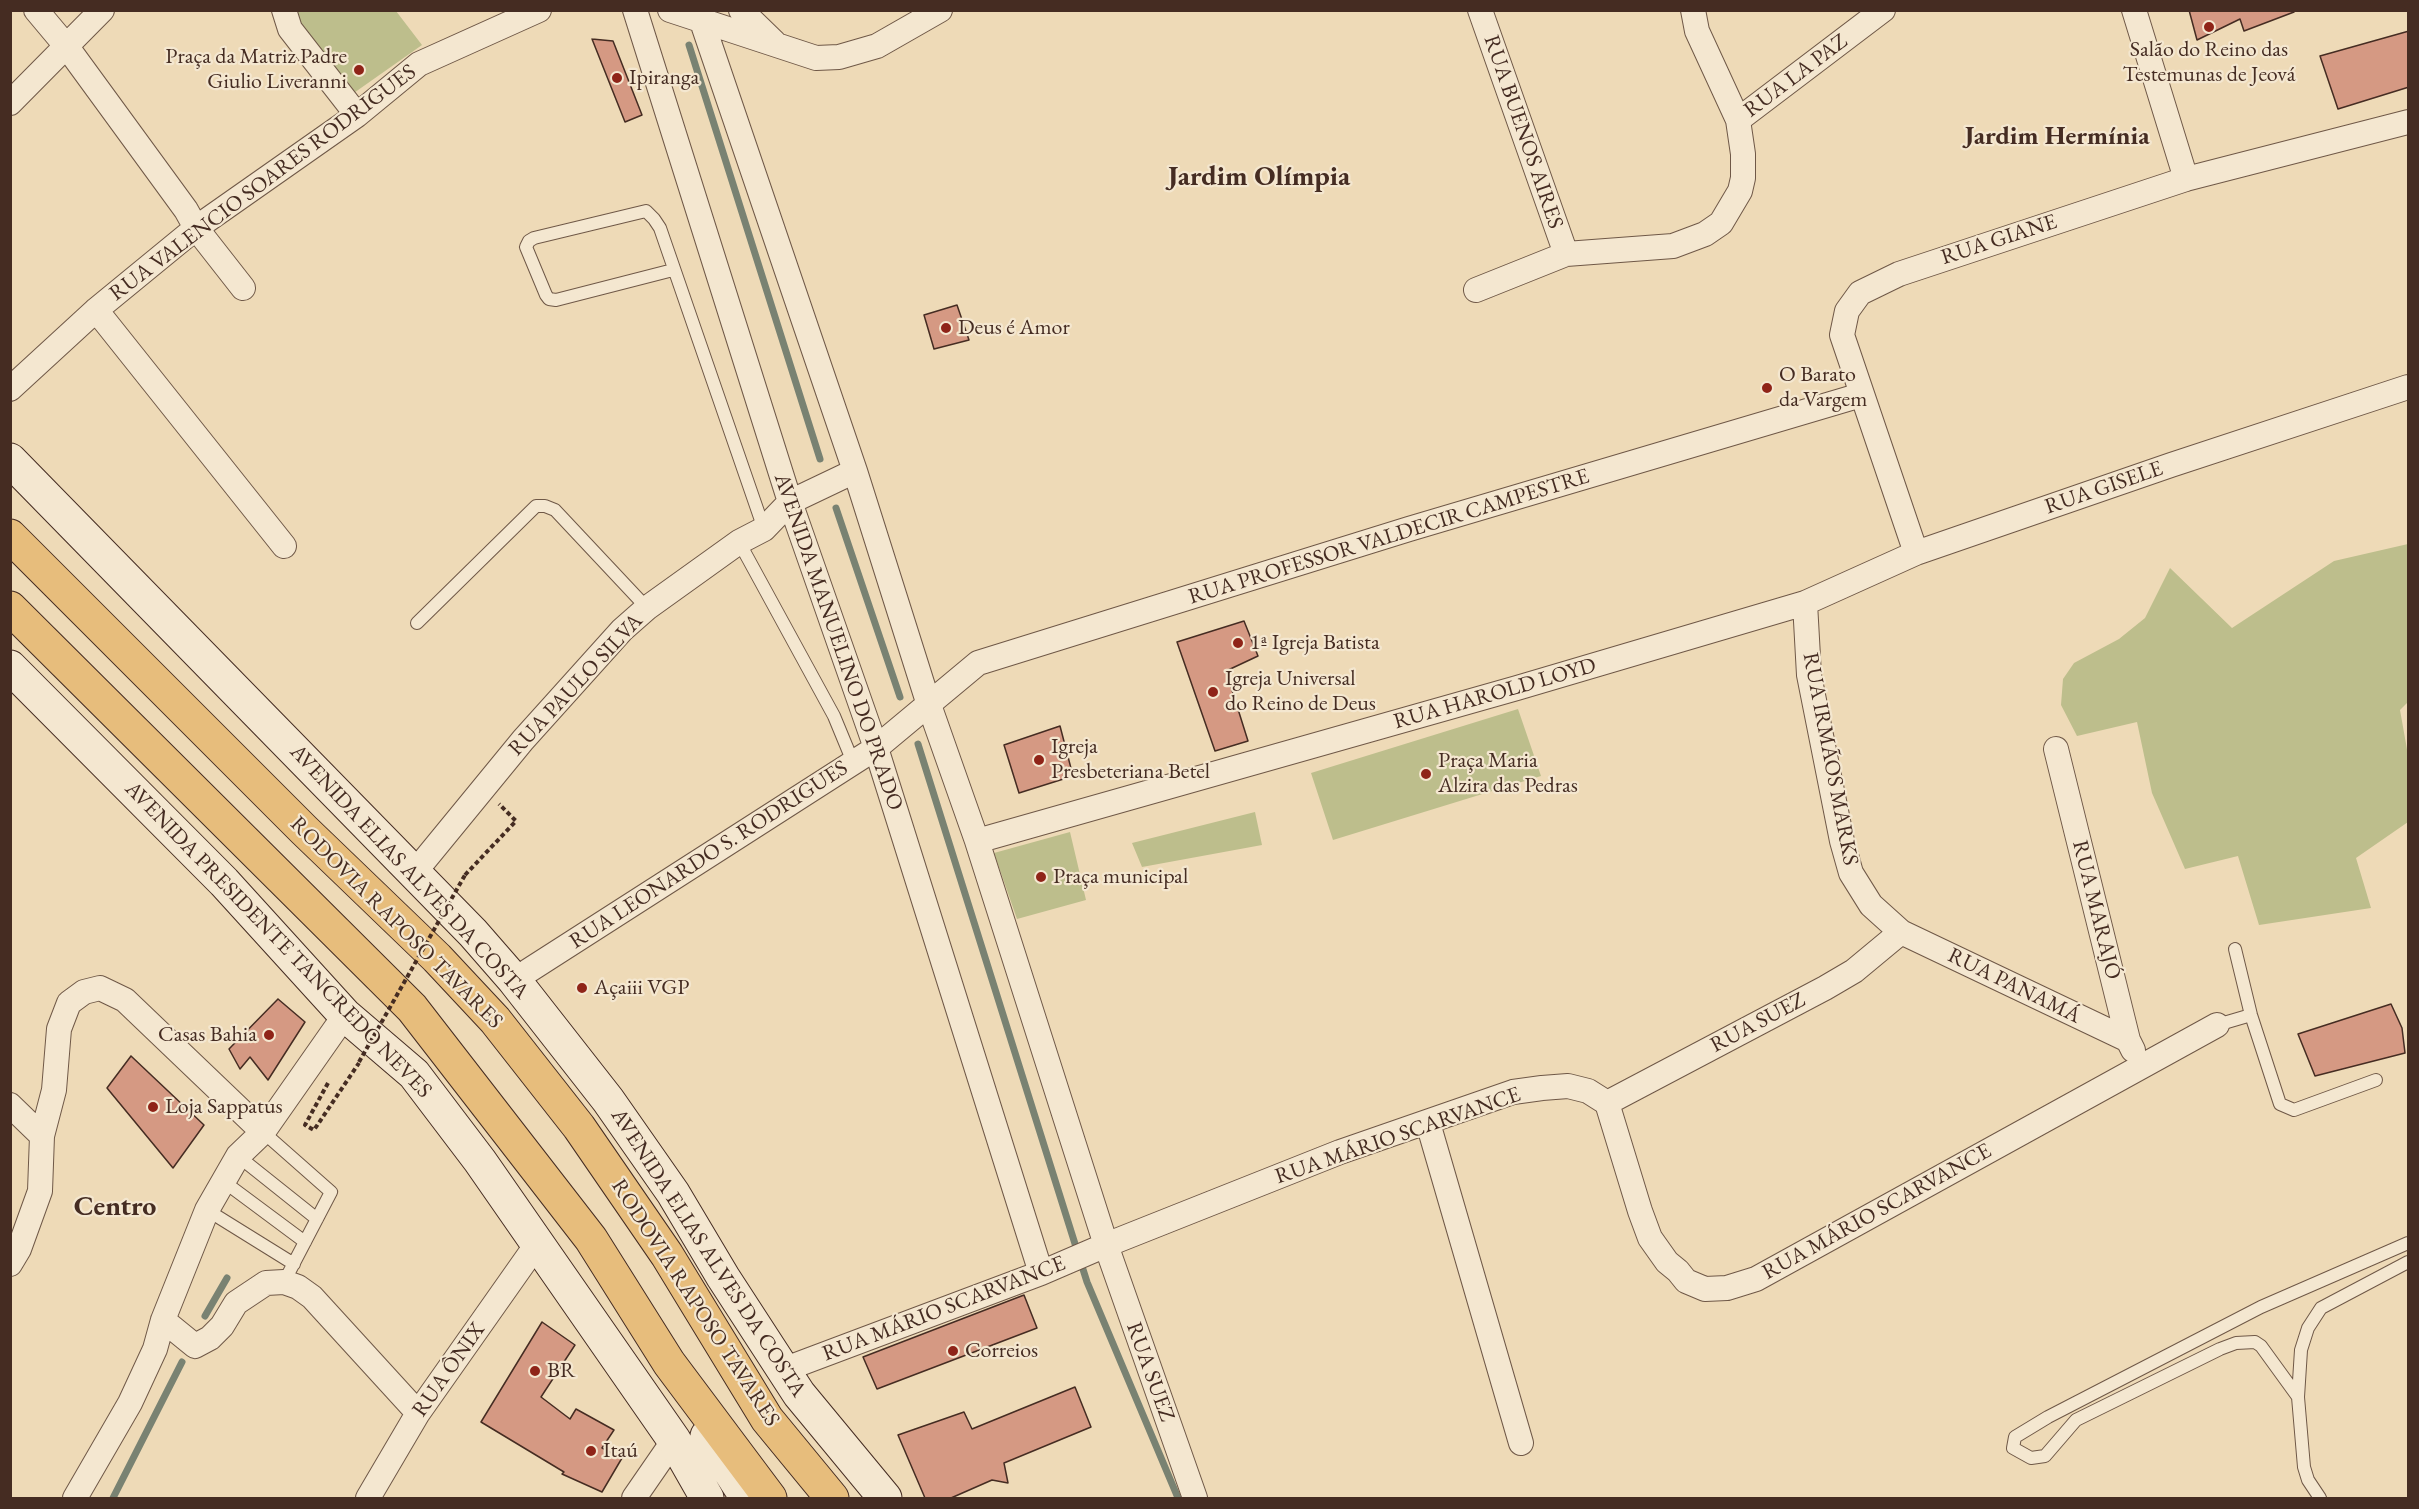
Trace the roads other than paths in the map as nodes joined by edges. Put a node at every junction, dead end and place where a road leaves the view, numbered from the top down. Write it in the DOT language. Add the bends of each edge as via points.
graph roads {
  1 [pos="36,10"];
  2 [pos="102,10"];
  3 [pos="284,10"];
  4 [pos="539,10"];
  5 [pos="635,10"];
  6 [pos="670,10"];
  7 [pos="741,10"];
  8 [pos="940,10"];
  9 [pos="1480,10"];
  10 [pos="1693,10"];
  11 [pos="1883,10"];
  12 [pos="2134,10"];
  13 [pos="698,14"];
  14 [pos="67,47"];
  15 [pos="780,48"];
  16 [pos="10,103"];
  17 [pos="357,115"];
  18 [pos="1738,120"];
  19 [pos="2409,122"];
  20 [pos="2186,179"];
  21 [pos="196,228"];
  22 [pos="1566,254"];
  23 [pos="673,270"];
  24 [pos="243,288"];
  25 [pos="1476,290"];
  26 [pos="96,310"];
  27 [pos="2409,387"];
  28 [pos="10,389"];
  29 [pos="1861,395"];
  30 [pos="10,460"];
  31 [pos="855,471"];
  32 [pos="790,502"];
  33 [pos="764,530"];
  34 [pos="11,537"];
  35 [pos="739,542"];
  36 [pos="284,546"];
  37 [pos="1916,553"];
  38 [pos="1805,603"];
  39 [pos="10,608"];
  40 [pos="647,608"];
  41 [pos="417,622"];
  42 [pos="10,667"];
  43 [pos="928,702"];
  44 [pos="876,748"];
  45 [pos="2056,749"];
  46 [pos="853,762"];
  47 [pos="977,841"];
  48 [pos="414,873"];
  49 [pos="1901,932"];
  50 [pos="2235,949"];
  51 [pos="514,980"];
  52 [pos="345,1015"];
  53 [pos="2251,1015"];
  54 [pos="2217,1025"];
  55 [pos="2128,1040"];
  56 [pos="2142,1068"];
  57 [pos="2376,1080"];
  58 [pos="1607,1103"];
  59 [pos="10,1105"];
  60 [pos="1428,1123"];
  61 [pos="263,1131"];
  62 [pos="42,1136"];
  63 [pos="238,1156"];
  64 [pos="223,1181"];
  65 [pos="207,1210"];
  66 [pos="317,1219"];
  67 [pos="305,1242"];
  68 [pos="2409,1243"];
  69 [pos="537,1244"];
  70 [pos="1106,1245"];
  71 [pos="2409,1262"];
  72 [pos="10,1264"];
  73 [pos="289,1273"];
  74 [pos="1041,1273"];
  75 [pos="163,1320"];
  76 [pos="669,1363"];
  77 [pos="783,1370"];
  78 [pos="2298,1397"];
  79 [pos="418,1413"];
  80 [pos="674,1440"];
  81 [pos="1521,1443"];
  82 [pos="75,1498"];
  83 [pos="368,1498"];
  84 [pos="634,1498"];
  85 [pos="707,1498"];
  86 [pos="747,1498"];
  87 [pos="770,1498"];
  88 [pos="832,1498"];
  89 [pos="885,1498"];
  90 [pos="1196,1498"];
  91 [pos="2320,1498"];
  1 -- 14 [label="street"];
  2 -- 14 [label="street"];
  3 -- 17 [label="street" via="290,29"];
  4 -- 17 [label="street, RUA VALENCIO SOARES RODRIGUES" via="419,64"];
  5 -- 32 [label="street, AVENIDA MANUELINO DO PRADO"];
  6 -- 13 [label="street"];
  7 -- 15 [label="street"];
  8 -- 15 [label="street" via="877,46 839,57 816,58"];
  9 -- 22 [label="street, RUA BUENOS AIRES"];
  10 -- 18 [label="street" via="1697,31"];
  11 -- 18 [label="street, RUA LA PAZ"];
  12 -- 20 [label="street"];
  13 -- 15 [label="street"];
  13 -- 31 [label="street"];
  14 -- 16 [label="street"];
  14 -- 21 [label="street"];
  17 -- 21 [label="street, RUA VALENCIO SOARES RODRIGUES"];
  18 -- 22 [label="street" via="1743,178 1734,205 1721,223 1705,234 1673,246"];
  19 -- 20 [label="street, RUA GIANE"];
  20 -- 29 [label="street, RUA GIANE" via="1899,274 1860,293 1846,312 1842,335"];
  21 -- 24 [label="street"];
  21 -- 26 [label="street, RUA VALENCIO SOARES RODRIGUES"];
  22 -- 25 [label="street"];
  23 -- 23 [label="lane" via="549,299 526,247 534,238 646,211 660,228"];
  23 -- 33 [label="lane"];
  26 -- 28 [label="street, RUA VALENCIO SOARES RODRIGUES"];
  26 -- 36 [label="street"];
  27 -- 37 [label="street, RUA GISELE"];
  29 -- 37 [label="street, RUA GIANE"];
  29 -- 43 [label="street, RUA PROFESSOR VALDECIR CAMPESTRE" via="1409,529 978,663"];
  30 -- 48 [label="main road, AVENIDA ELIAS ALVES DA COSTA"];
  31 -- 32 [label="street, RUA PAULO SILVA"];
  31 -- 43 [label="street"];
  32 -- 33 [label="street, RUA PAULO SILVA"];
  32 -- 44 [label="street, AVENIDA MANUELINO DO PRADO"];
  33 -- 35 [label="street, RUA PAULO SILVA"];
  34 -- 88 [label="highway, RODOVIA RAPOSO TAVARES" via="495,1020 579,1127 667,1255 767,1419"];
  35 -- 40 [label="street, RUA PAULO SILVA"];
  35 -- 46 [label="lane" via="834,716"];
  37 -- 38 [label="street, RUA GISELE"];
  38 -- 47 [label="street, RUA HAROLD LOYD"];
  38 -- 49 [label="street, RUA IRMÃOS MARKS" via="1809,675 1851,873 1871,905"];
  39 -- 76 [label="highway" via="411,1008 591,1239"];
  40 -- 41 [label="lane" via="555,510 536,506"];
  40 -- 48 [label="street, RUA PAULO SILVA" via="622,630 523,740"];
  42 -- 52 [label="main road, AVENIDA PRESIDENTE TANCREDO NEVES" via="225,882"];
  43 -- 44 [label="street, RUA LEONARDO S. RODRIGUES"];
  43 -- 47 [label="street"];
  44 -- 46 [label="street, RUA LEONARDO S. RODRIGUES"];
  44 -- 74 [label="street, AVENIDA MANUELINO DO PRADO"];
  45 -- 55 [label="street, RUA MARAJÓ"];
  46 -- 51 [label="street, RUA LEONARDO S. RODRIGUES"];
  47 -- 70 [label="street"];
  48 -- 51 [label="main road, AVENIDA ELIAS ALVES DA COSTA"];
  49 -- 55 [label="street, RUA PANAMÁ"];
  49 -- 58 [label="street, RUA SUEZ" via="1854,971 1825,988"];
  50 -- 53 [label="lane"];
  51 -- 77 [label="main road, AVENIDA ELIAS ALVES DA COSTA" via="608,1100 673,1193"];
  52 -- 61 [label="street"];
  52 -- 69 [label="main road, AVENIDA PRESIDENTE TANCREDO NEVES" via="414,1074"];
  53 -- 54 [label="lane"];
  53 -- 57 [label="lane" via="2280,1104 2289,1109"];
  54 -- 56 [label="street, RUA MÁRIO SCARVANCE"];
  55 -- 56 [label="street, RUA MARAJÓ"];
  56 -- 58 [label="street, RUA MÁRIO SCARVANCE" via="1756,1279 1727,1288 1705,1288 1686,1281 1650,1238"];
  58 -- 60 [label="street, RUA MÁRIO SCARVANCE" via="1588,1091 1568,1086 1542,1088 1513,1092"];
  59 -- 62 [label="street"];
  60 -- 70 [label="street, RUA MÁRIO SCARVANCE" via="1340,1152"];
  60 -- 81 [label="street"];
  61 -- 62 [label="street" via="124,1000 100,988 84,992 69,1003 59,1029 54,1090"];
  61 -- 63 [label="street"];
  61 -- 66 [label="lane" via="331,1192"];
  62 -- 72 [label="street" via="40,1191"];
  63 -- 64 [label="street"];
  63 -- 66 [label="lane"];
  64 -- 65 [label="street"];
  64 -- 67 [label="lane"];
  65 -- 73 [label="lane"];
  65 -- 75 [label="street"];
  66 -- 67 [label="lane"];
  67 -- 73 [label="lane"];
  68 -- 78 [label="lane" via="2250,1312 2048,1417 2015,1437 2013,1448 2031,1458 2045,1456 2076,1420 2236,1343 2255,1342 2261,1346"];
  69 -- 79 [label="street, RUA ÔNIX"];
  69 -- 80 [label="main road, AVENIDA PRESIDENTE TANCREDO NEVES"];
  70 -- 74 [label="street, RUA MÁRIO SCARVANCE"];
  70 -- 90 [label="street, RUA SUEZ"];
  71 -- 78 [label="lane" via="2321,1308 2308,1328 2301,1350"];
  73 -- 75 [label="street" via="236,1304 222,1326 195,1346"];
  73 -- 79 [label="street"];
  74 -- 77 [label="street, RUA MÁRIO SCARVANCE"];
  75 -- 82 [label="street" via="155,1349 130,1403"];
  76 -- 86 [label="main road" via="705,1433"];
  76 -- 87 [label="highway"];
  77 -- 89 [label="main road, AVENIDA ELIAS ALVES DA COSTA"];
  78 -- 91 [label="lane" via="2304,1467"];
  79 -- 83 [label="street, RUA ÔNIX"];
  80 -- 84 [label="street"];
  80 -- 85 [label="main road, AVENIDA PRESIDENTE TANCREDO NEVES"];
}
